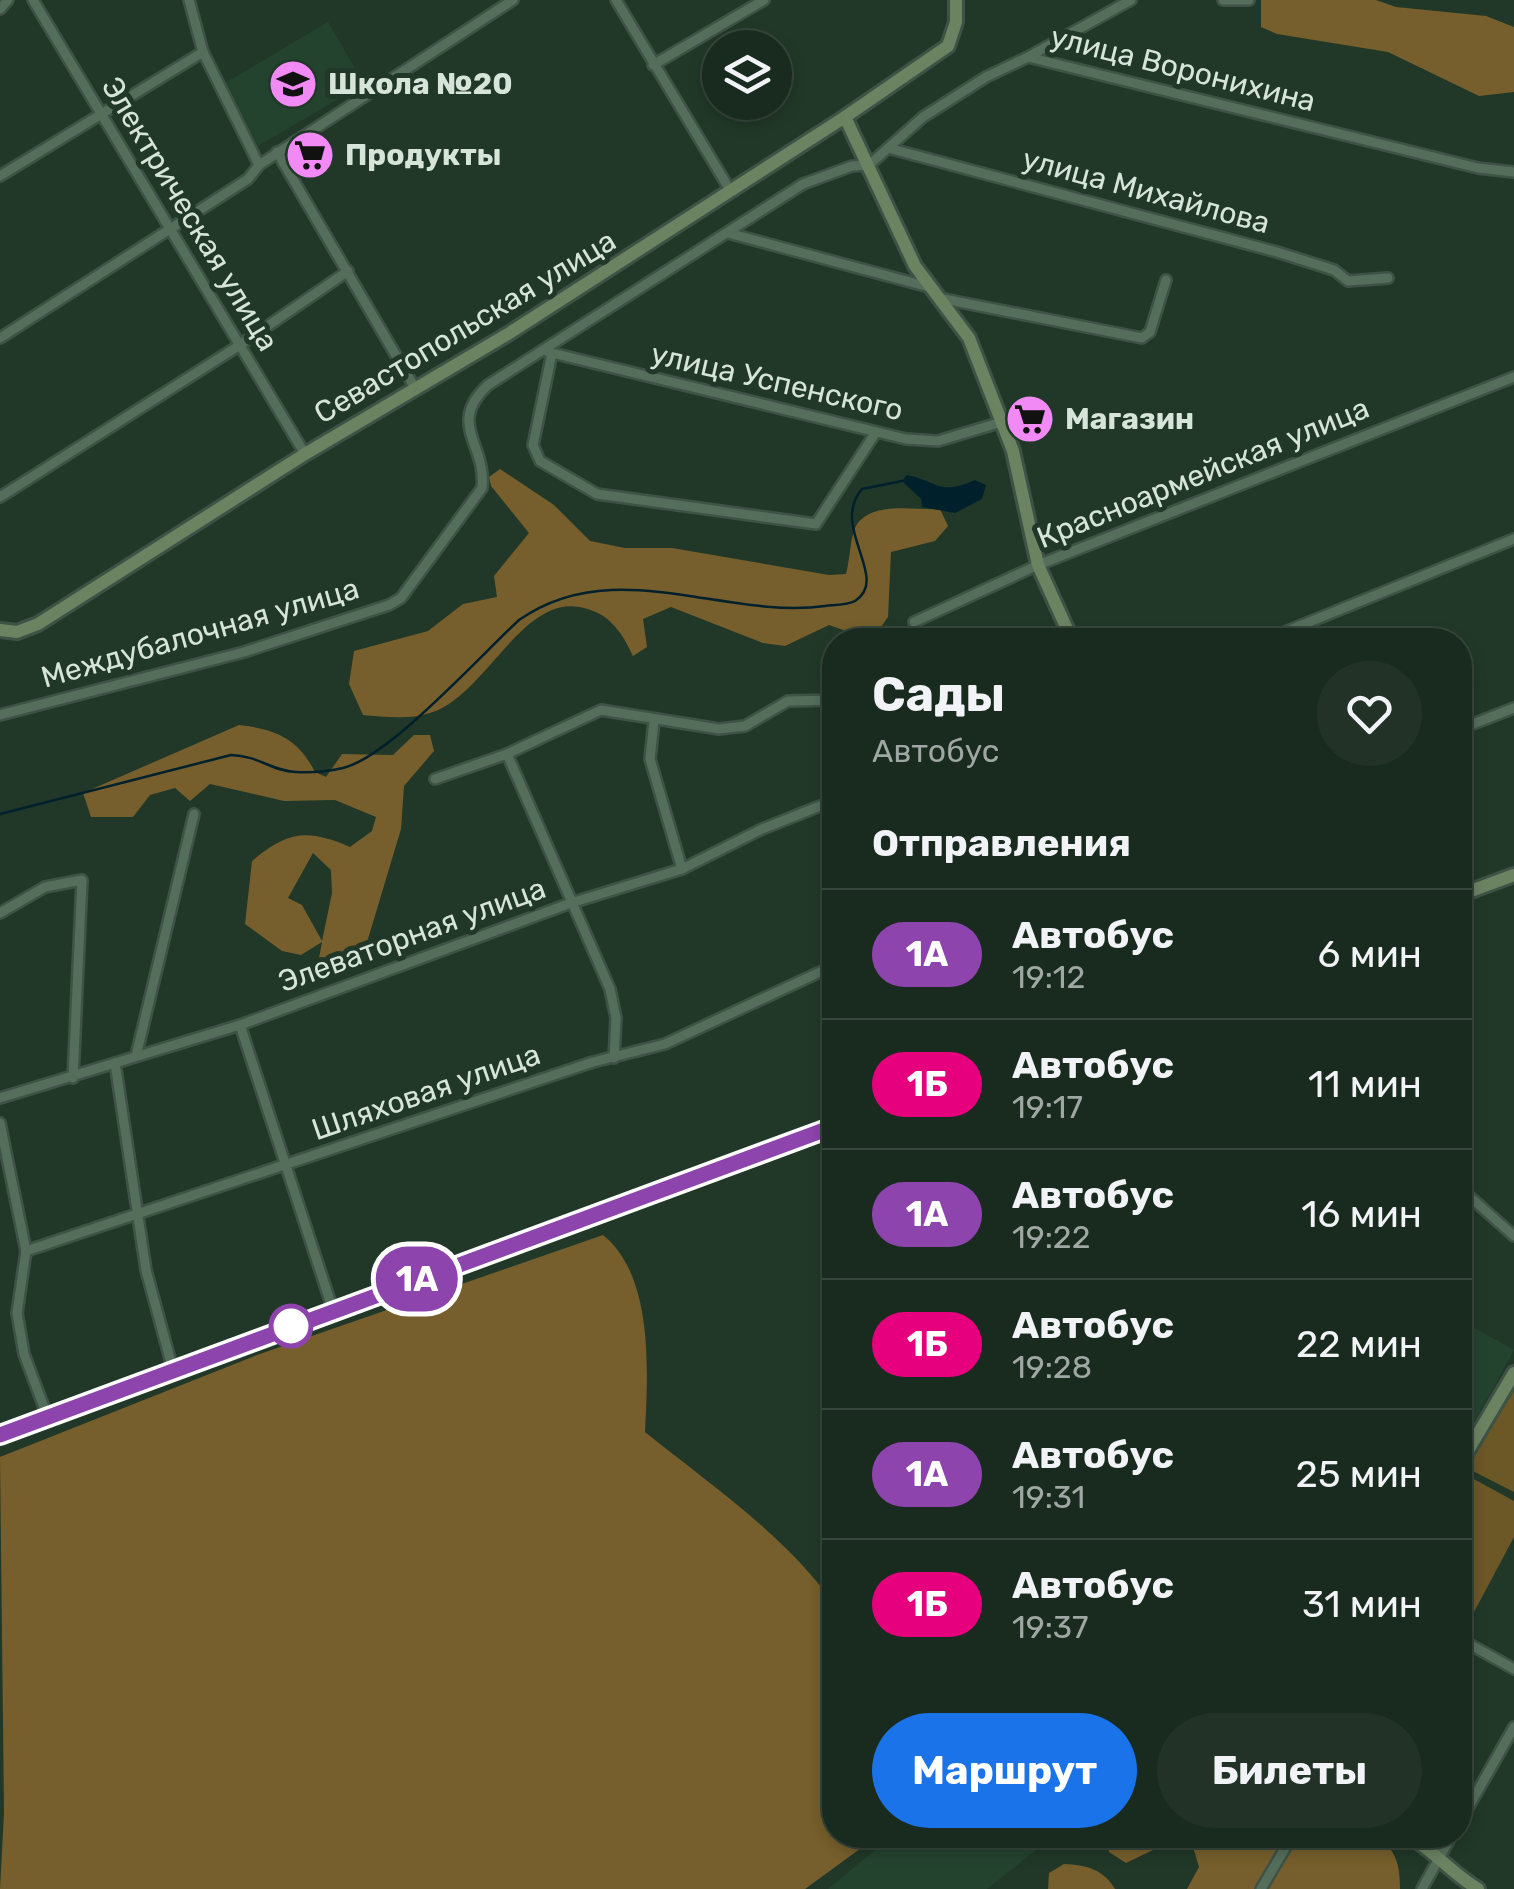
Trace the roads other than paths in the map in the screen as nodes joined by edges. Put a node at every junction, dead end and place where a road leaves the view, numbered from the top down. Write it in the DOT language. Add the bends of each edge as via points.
graph roads {
  1 [pos="8,0"];
  2 [pos="33,0"];
  3 [pos="189,0"];
  4 [pos="513,0"];
  5 [pos="616,0"];
  6 [pos="764,0"];
  7 [pos="956,0"];
  8 [pos="1131,0"];
  9 [pos="1223,0"];
  10 [pos="1249,0"];
  11 [pos="0,8"];
  12 [pos="203,52"];
  13 [pos="1028,57"];
  14 [pos="653,65"];
  15 [pos="101,113"];
  16 [pos="845,117"];
  17 [pos="888,148"];
  18 [pos="277,152"];
  19 [pos="258,165"];
  20 [pos="869,165"];
  21 [pos="1514,172"];
  22 [pos="0,176"];
  23 [pos="730,190"];
  24 [pos="171,230"];
  25 [pos="728,233"];
  26 [pos="348,271"];
  27 [pos="1388,278"];
  28 [pos="1166,280"];
  29 [pos="934,293"];
  30 [pos="0,338"];
  31 [pos="240,345"];
  32 [pos="546,352"];
  33 [pos="1514,377"];
  34 [pos="415,388"];
  35 [pos="1002,422"];
  36 [pos="876,432"];
  37 [pos="305,454"];
  38 [pos="0,497"];
  39 [pos="1514,539"];
  40 [pos="1038,564"];
  41 [pos="914,622"];
  42 [pos="1067,628"];
  43 [pos="1295,628"];
  44 [pos="0,630"];
  45 [pos="822,700"];
  46 [pos="1514,708"];
  47 [pos="0,715"];
  48 [pos="654,722"];
  49 [pos="1472,725"];
  50 [pos="507,754"];
  51 [pos="436,779"];
  52 [pos="822,805"];
  53 [pos="194,814"];
  54 [pos="682,869"];
  55 [pos="1514,875"];
  56 [pos="1472,891"];
  57 [pos="570,903"];
  58 [pos="0,913"];
  59 [pos="822,970"];
  60 [pos="240,1025"];
  61 [pos="136,1056"];
  62 [pos="614,1058"];
  63 [pos="115,1063"];
  64 [pos="73,1078"];
  65 [pos="0,1098"];
  66 [pos="0,1124"];
  67 [pos="822,1131"];
  68 [pos="283,1166"];
  69 [pos="1472,1199"];
  70 [pos="136,1214"];
  71 [pos="1514,1236"];
  72 [pos="26,1251"];
  73 [pos="333,1310"];
  74 [pos="173,1370"];
  75 [pos="1514,1373"];
  76 [pos="48,1418"];
  77 [pos="0,1435"];
  78 [pos="1472,1444"];
  79 [pos="1472,1646"];
  80 [pos="1514,1669"];
  81 [pos="1514,1726"];
  82 [pos="1472,1801"];
  83 [pos="1286,1848"];
  84 [pos="1426,1848"];
  85 [pos="1445,1848"];
  86 [pos="1440,1858"];
  87 [pos="1262,1889"];
  88 [pos="1422,1889"];
  89 [pos="1478,1889"];
  1 -- 11 [label="street"];
  2 -- 15 [label="street, Электрическая улица"];
  3 -- 12 [label="street"];
  4 -- 18 [label="street"];
  5 -- 14 [label="street"];
  6 -- 14 [label="street"];
  7 -- 16 [label="street, Севастопольская улица" via="948,46"];
  8 -- 13 [label="street"];
  9 -- 10 [label="street"];
  12 -- 15 [label="street"];
  12 -- 19 [label="street"];
  13 -- 17 [label="street, улица Воронихина" via="922,117"];
  13 -- 21 [label="street, улица Воронихина"];
  14 -- 23 [label="street"];
  15 -- 22 [label="street"];
  15 -- 24 [label="street, Электрическая улица"];
  16 -- 20 [label="street"];
  16 -- 23 [label="street, Севастопольская улица"];
  17 -- 20 [label="street, улица Воронихина"];
  17 -- 27 [label="street, улица Михайлова" via="1276,252 1348,281"];
  18 -- 19 [label="street"];
  18 -- 26 [label="street"];
  19 -- 24 [label="street" via="248,179"];
  20 -- 25 [label="street" via="803,184"];
  20 -- 29 [label="street"];
  23 -- 34 [label="street, Севастопольская улица"];
  24 -- 30 [label="street"];
  24 -- 31 [label="street, Электрическая улица"];
  25 -- 29 [label="street"];
  25 -- 32 [label="street"];
  26 -- 31 [label="street"];
  26 -- 34 [label="street"];
  28 -- 29 [label="street" via="1150,332 1142,338"];
  29 -- 35 [label="street" via="969,338"];
  31 -- 37 [label="street, Электрическая улица"];
  31 -- 38 [label="street"];
  32 -- 36 [label="street, улица Успенского"];
  32 -- 36 [label="street" via="532,445 540,461 597,494 816,524"];
  32 -- 47 [label="street, Междубалочная улица" via="488,385 470,406 482,488 401,598 244,652"];
  33 -- 40 [label="street, Красноармейская улица"];
  34 -- 37 [label="street, Севастопольская улица"];
  35 -- 36 [label="street, улица Успенского" via="938,442"];
  35 -- 40 [label="street"];
  37 -- 44 [label="street, Севастопольская улица" via="38,624"];
  39 -- 43 [label="street"];
  40 -- 41 [label="street, Красноармейская улица"];
  40 -- 42 [label="street"];
  45 -- 48 [label="street" via="788,700 744,726"];
  46 -- 49 [label="street"];
  48 -- 50 [label="street" via="600,710"];
  48 -- 54 [label="street" via="650,760"];
  50 -- 51 [label="street"];
  50 -- 57 [label="street"];
  52 -- 54 [label="street, Элеваторная улица"];
  53 -- 61 [label="street"];
  54 -- 57 [label="street, Элеваторная улица"];
  55 -- 56 [label="street"];
  57 -- 60 [label="street, Элеваторная улица"];
  57 -- 62 [label="street" via="610,989"];
  58 -- 64 [label="street" via="45,887 82,880"];
  59 -- 62 [label="street, Шляховая улица" via="665,1044"];
  60 -- 61 [label="street, Элеваторная улица"];
  60 -- 68 [label="street"];
  61 -- 63 [label="street, Элеваторная улица"];
  62 -- 68 [label="street, Шляховая улица"];
  63 -- 64 [label="street, Элеваторная улица"];
  63 -- 70 [label="street"];
  64 -- 65 [label="street, Элеваторная улица"];
  66 -- 72 [label="street"];
  67 -- 73 [label="street"];
  68 -- 70 [label="street, Шляховая улица"];
  68 -- 73 [label="street"];
  69 -- 71 [label="street"];
  70 -- 72 [label="street, Шляховая улица"];
  70 -- 74 [label="street"];
  72 -- 76 [label="street" via="17,1313"];
  73 -- 74 [label="street"];
  74 -- 76 [label="street"];
  75 -- 78 [label="street"];
  76 -- 77 [label="street"];
  79 -- 80 [label="street"];
  81 -- 82 [label="street"];
  83 -- 87 [label="street"];
  84 -- 86 [label="street"];
  85 -- 86 [label="street"];
  86 -- 88 [label="street"];
  86 -- 89 [label="street" via="1450,1873"];
}
